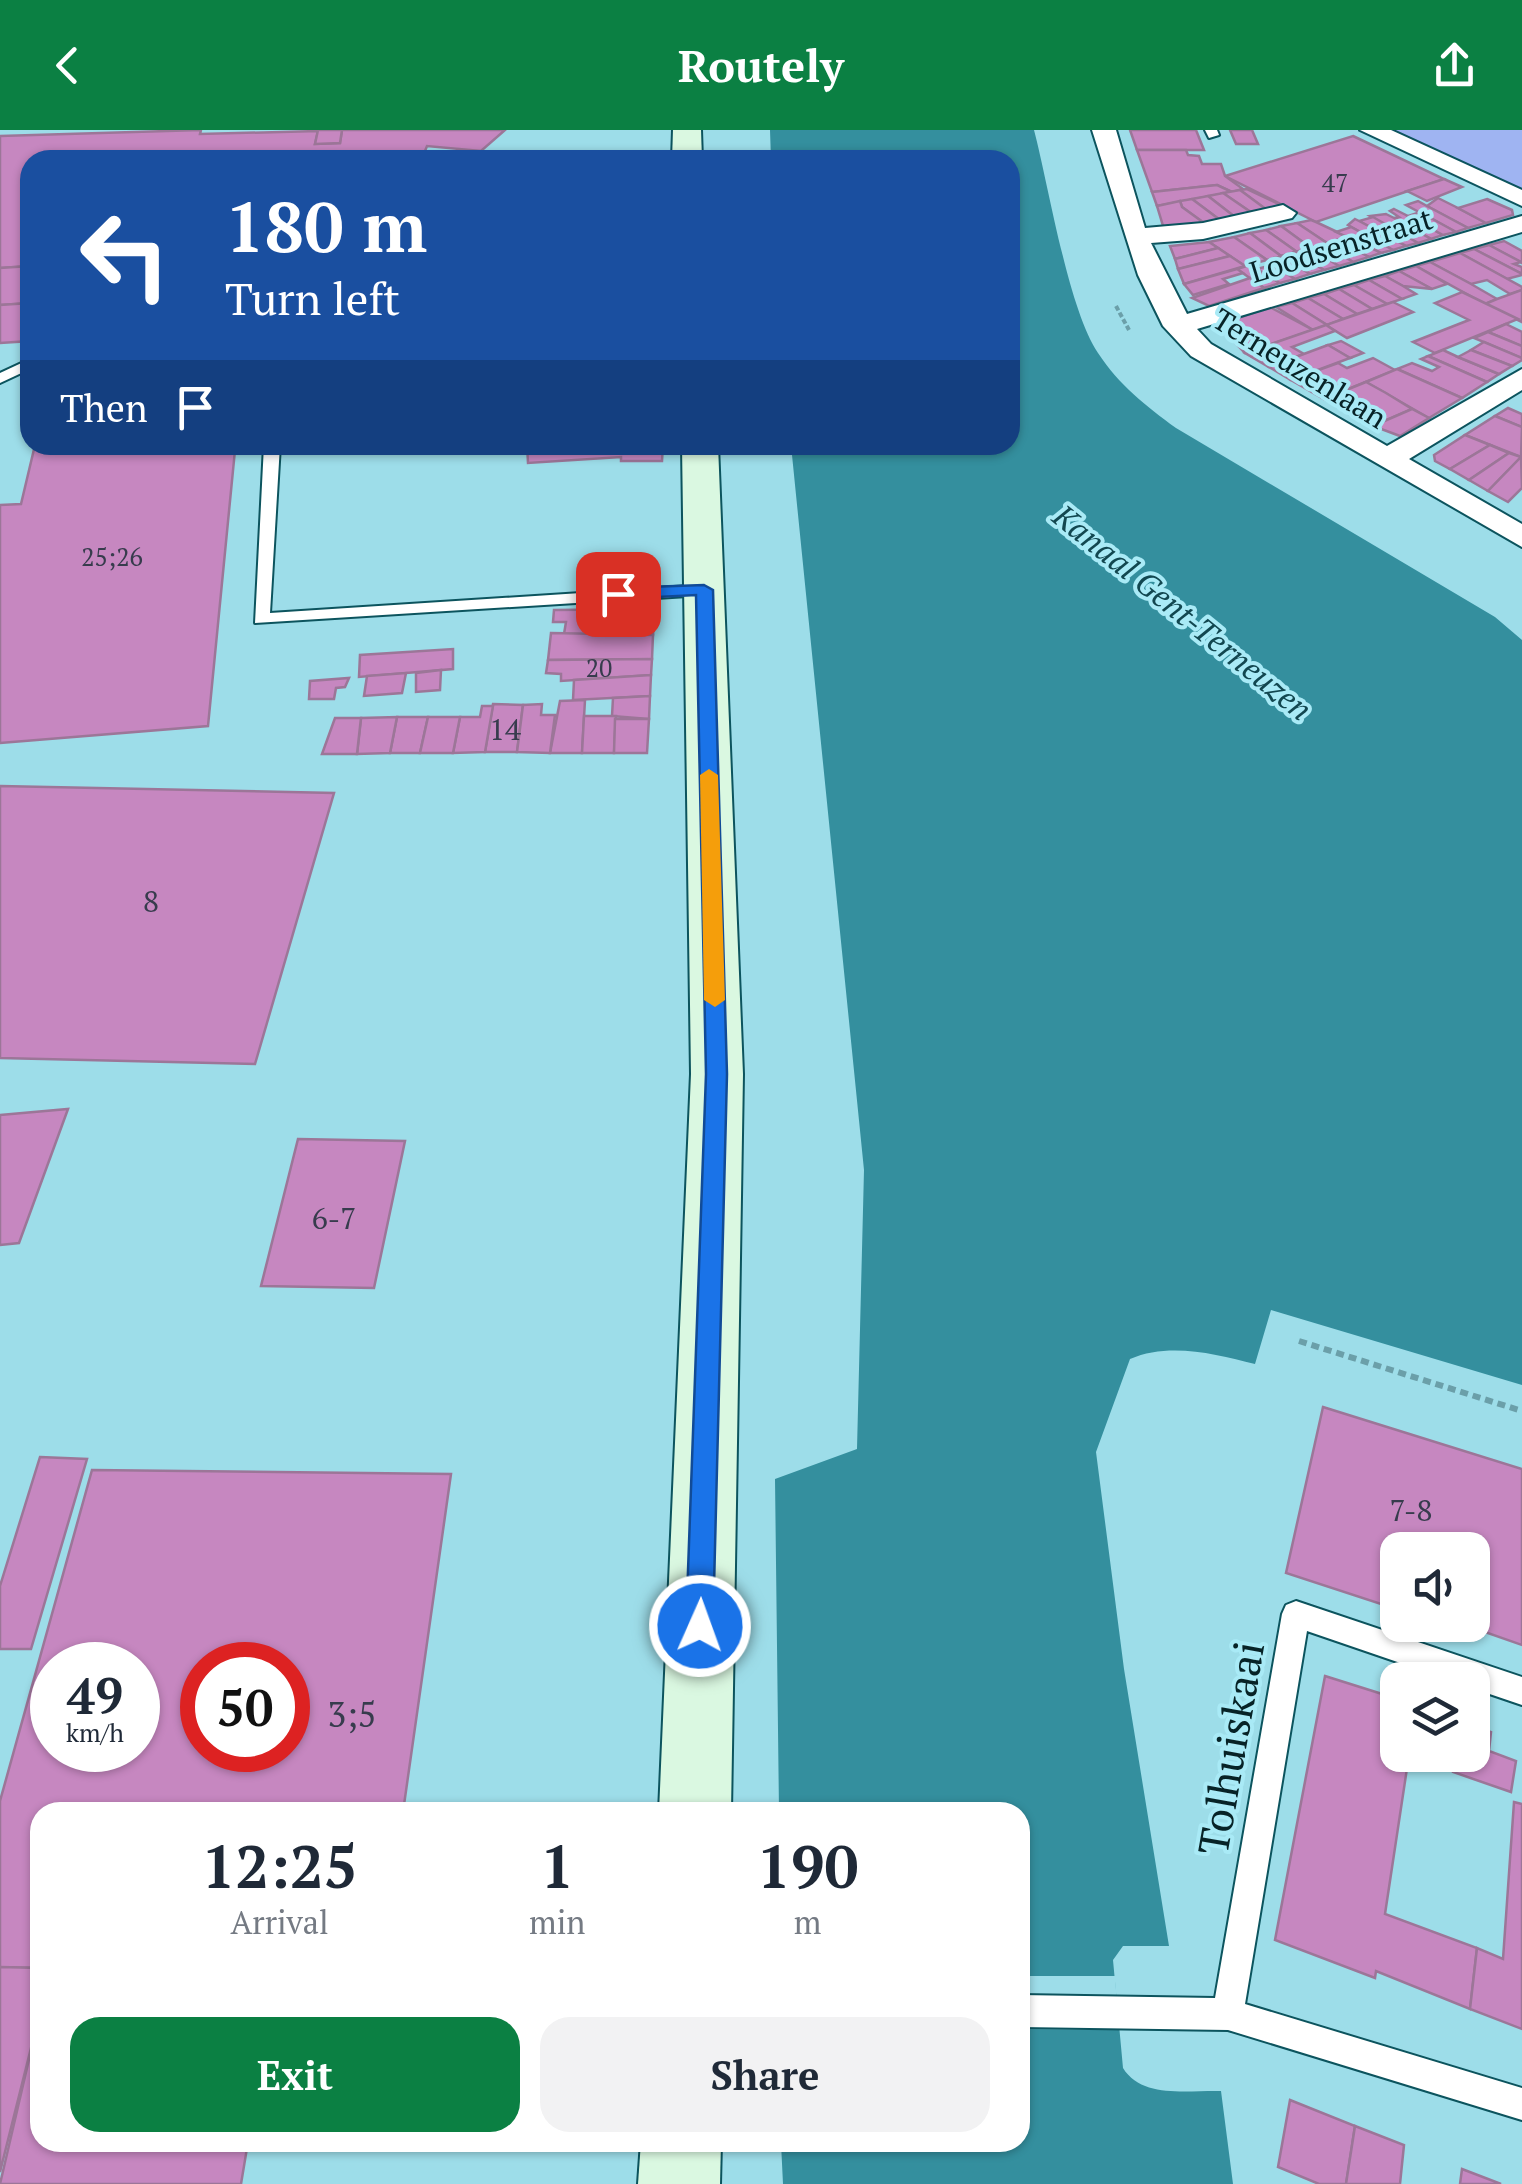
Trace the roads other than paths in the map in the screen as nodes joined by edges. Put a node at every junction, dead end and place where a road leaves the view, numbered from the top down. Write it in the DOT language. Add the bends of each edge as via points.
graph roads {
  1 [pos="1104,130"];
  2 [pos="1372,130"];
  3 [pos="1522,199"];
  4 [pos="1283,213"];
  5 [pos="1522,224"];
  6 [pos="1135,238"];
  7 [pos="1177,326"];
  8 [pos="1522,378"];
  9 [pos="271,455"];
  10 [pos="700,455"];
  11 [pos="1387,459"];
  12 [pos="1522,537"];
  13 [pos="704,590"];
  14 [pos="1522,1691"];
  15 [pos="694,1802"];
  16 [pos="1030,2011"];
  17 [pos="1228,2014"];
  18 [pos="1522,2104"];
  19 [pos="681,2152"];
  20 [pos="679,2184"];
  1 -- 6 [label="street, Terneuzenlaan"];
  2 -- 3 [label="street"];
  4 -- 6 [label="street"];
  5 -- 7 [label="street, Loodsenstraat"];
  6 -- 7 [label="street, Terneuzenlaan"];
  7 -- 11 [label="street, Terneuzenlaan" via="1200,350"];
  8 -- 11 [label="street"];
  9 -- 13 [label="lane" via="261,618"];
  10 -- 13 [label="main road"];
  11 -- 12 [label="street, Terneuzenlaan"];
  13 -- 15 [label="main road" via="716,1074"];
  14 -- 17 [label="lane, Tolhuiskaai" via="1296,1614"];
  16 -- 17 [label="lane"];
  17 -- 18 [label="lane"];
  19 -- 20 [label="main road"];
}
